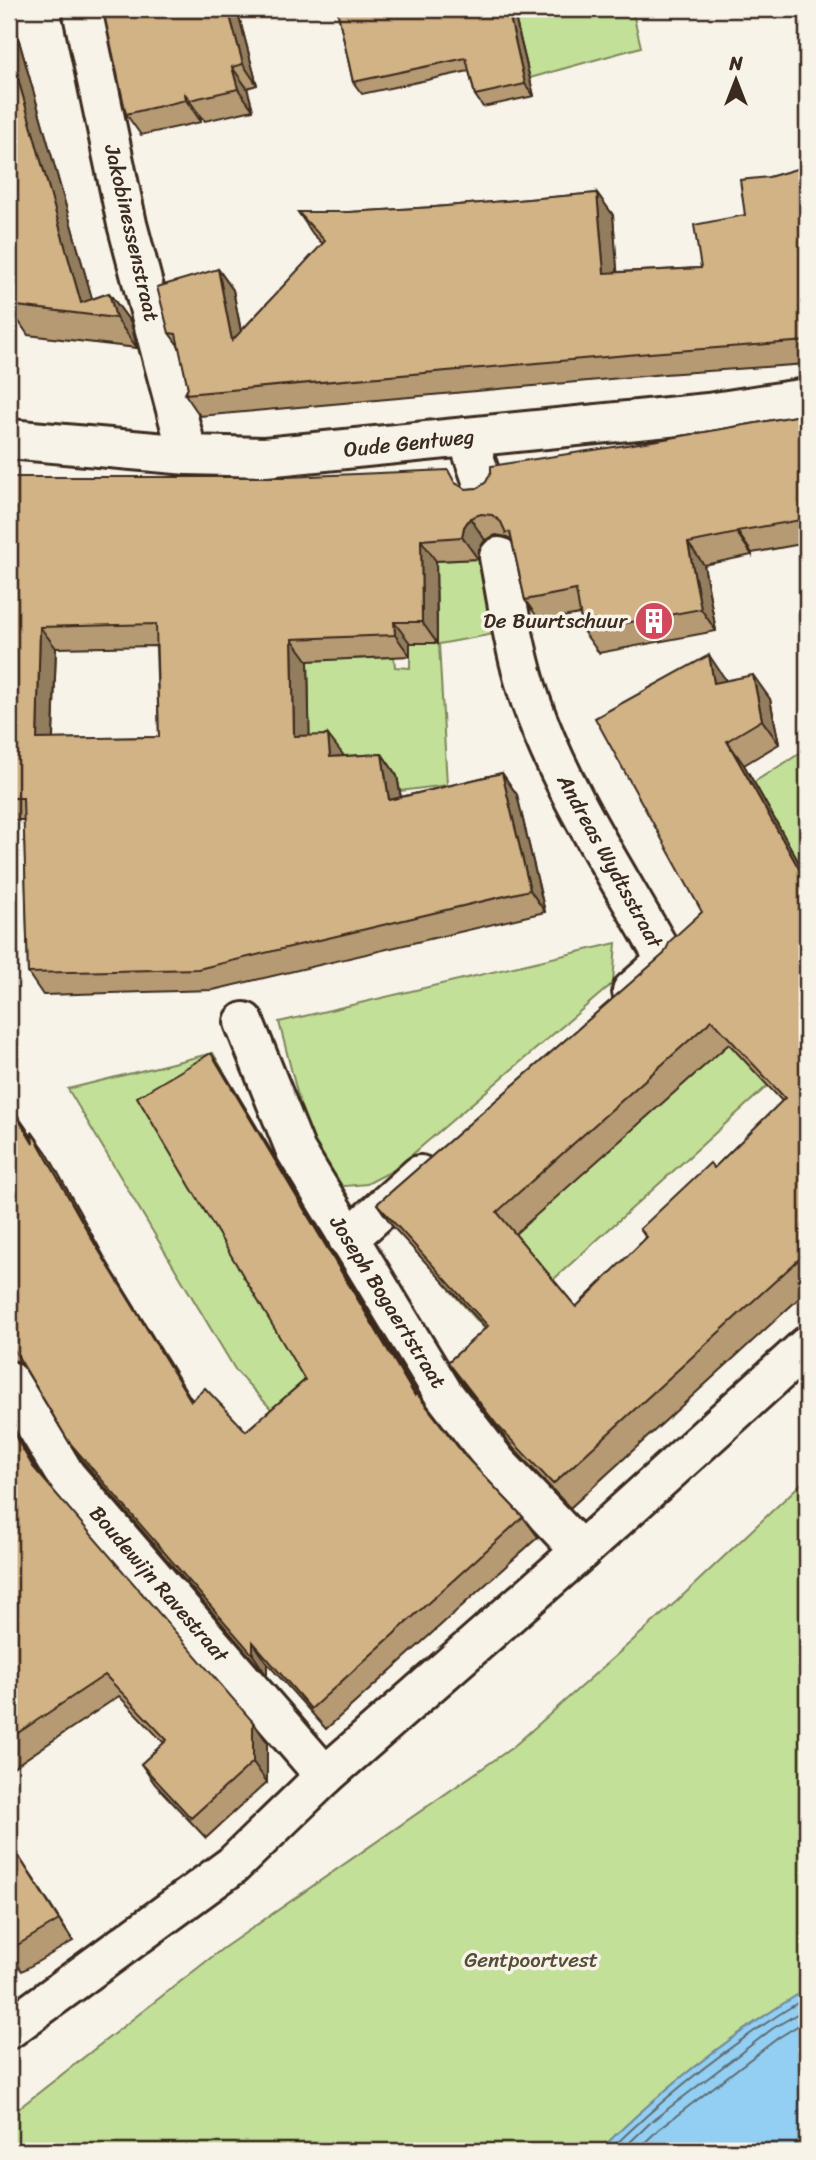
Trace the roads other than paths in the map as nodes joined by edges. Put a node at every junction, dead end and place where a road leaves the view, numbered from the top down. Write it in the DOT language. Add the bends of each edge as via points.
graph roads {
  1 [pos="82,9"];
  2 [pos="807,398"];
  3 [pos="467,437"];
  4 [pos="9,439"];
  5 [pos="188,455"];
  6 [pos="485,489"];
  7 [pos="499,557"];
  8 [pos="605,1014"];
  9 [pos="244,1023"];
  10 [pos="451,1149"];
  11 [pos="348,1238"];
  12 [pos="807,1346"];
  13 [pos="9,1381"];
  14 [pos="581,1551"];
  15 [pos="325,1776"];
  16 [pos="9,2029"];
  1 -- 5 [label="street, Jakobinessenstraat" via="127,224"];
  2 -- 3 [label="street, Oude Gentweg" via="708,413"];
  3 -- 5 [label="street, Oude Gentweg" via="265,457"];
  3 -- 6 [label="street"];
  4 -- 5 [label="street, Oude Gentweg"];
  7 -- 8 [label="street, Andreas Wydtsstraat" via="531,701 562,778 666,961"];
  9 -- 11 [label="street, Joseph Bogaertstraat" via="296,1151"];
  10 -- 11 [label="street"];
  11 -- 14 [label="street, Joseph Bogaertstraat" via="454,1408 497,1463"];
  12 -- 14 [label="street"];
  13 -- 15 [label="street, Boudewijn Ravestraat" via="66,1476"];
  14 -- 15 [label="street"];
  15 -- 16 [label="street" via="233,1865"];
}
